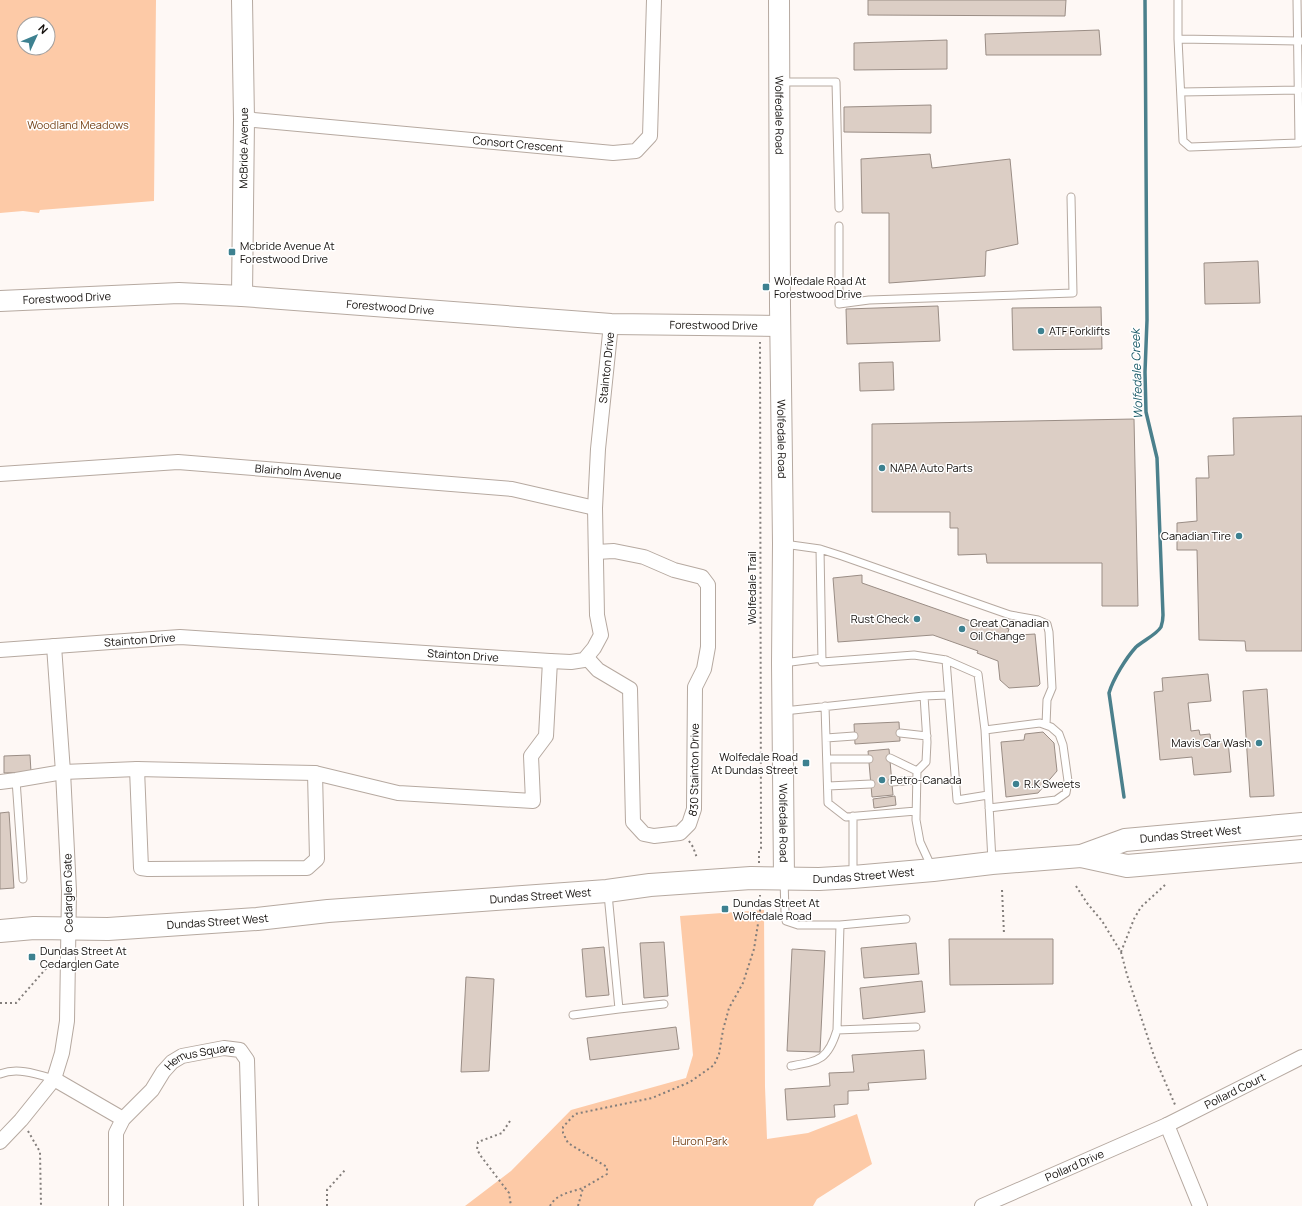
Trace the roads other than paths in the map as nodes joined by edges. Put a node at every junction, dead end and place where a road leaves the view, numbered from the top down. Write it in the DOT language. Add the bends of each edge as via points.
graph roads {
  1 [pos="242,0"];
  2 [pos="654,0"];
  3 [pos="779,0"];
  4 [pos="1178,0"];
  5 [pos="1297,0"];
  6 [pos="1178,39"];
  7 [pos="1300,41"];
  8 [pos="779,82"];
  9 [pos="1299,90"];
  10 [pos="1181,92"];
  11 [pos="244,119"];
  12 [pos="1071,197"];
  13 [pos="839,208"];
  14 [pos="840,226"];
  15 [pos="242,296"];
  16 [pos="0,301"];
  17 [pos="611,324"];
  18 [pos="780,326"];
  19 [pos="0,474"];
  20 [pos="595,508"];
  21 [pos="783,543"];
  22 [pos="820,549"];
  23 [pos="596,552"];
  24 [pos="54,646"];
  25 [pos="0,650"];
  26 [pos="587,658"];
  27 [pos="822,658"];
  28 [pos="946,660"];
  29 [pos="550,661"];
  30 [pos="782,663"];
  31 [pos="948,695"];
  32 [pos="924,696"];
  33 [pos="825,706"];
  34 [pos="783,711"];
  35 [pos="1046,725"];
  36 [pos="985,730"];
  37 [pos="900,733"];
  38 [pos="854,736"];
  39 [pos="927,736"];
  40 [pos="826,738"];
  41 [pos="890,758"];
  42 [pos="827,759"];
  43 [pos="868,759"];
  44 [pos="137,769"];
  45 [pos="917,771"];
  46 [pos="63,772"];
  47 [pos="315,773"];
  48 [pos="16,780"];
  49 [pos="916,780"];
  50 [pos="0,782"];
  51 [pos="892,782"];
  52 [pos="870,784"];
  53 [pos="828,786"];
  54 [pos="988,795"];
  55 [pos="989,808"];
  56 [pos="916,811"];
  57 [pos="853,816"];
  58 [pos="1302,824"];
  59 [pos="1302,851"];
  60 [pos="1081,856"];
  61 [pos="992,863"];
  62 [pos="933,870"];
  63 [pos="853,877"];
  64 [pos="23,879"];
  65 [pos="784,879"];
  66 [pos="607,891"];
  67 [pos="906,919"];
  68 [pos="840,925"];
  69 [pos="69,929"];
  70 [pos="0,931"];
  71 [pos="664,1004"];
  72 [pos="619,1009"];
  73 [pos="572,1015"];
  74 [pos="916,1027"];
  75 [pos="837,1030"];
  76 [pos="1302,1057"];
  77 [pos="791,1066"];
  78 [pos="0,1074"];
  79 [pos="54,1079"];
  80 [pos="123,1119"];
  81 [pos="1167,1125"];
  82 [pos="0,1142"];
  83 [pos="116,1206"];
  84 [pos="251,1206"];
  85 [pos="982,1206"];
  86 [pos="1200,1206"];
  1 -- 11 [label="street, McBride Avenue"];
  2 -- 11 [label="street, Consort Crescent" via="650,136 636,151 613,153"];
  3 -- 8 [label="street, Wolfedale Road"];
  4 -- 6 [label="lane"];
  5 -- 7 [label="lane"];
  6 -- 7 [label="lane"];
  6 -- 10 [label="lane"];
  7 -- 9 [label="lane"];
  8 -- 13 [label="lane" via="836,82"];
  8 -- 18 [label="street, Wolfedale Road"];
  9 -- 10 [label="lane"];
  9 -- 10 [label="lane" via="1299,143 1190,147 1183,142"];
  11 -- 15 [label="street, McBride Avenue"];
  12 -- 14 [label="lane" via="1073,293 869,300 839,304"];
  15 -- 16 [label="street, Forestwood Drive" via="179,293"];
  15 -- 17 [label="street, Forestwood Drive"];
  17 -- 18 [label="street, Forestwood Drive"];
  17 -- 20 [label="street, Stainton Drive" via="598,449"];
  18 -- 21 [label="street, Wolfedale Road"];
  19 -- 20 [label="street, Blairholm Avenue" via="178,462 512,489"];
  20 -- 23 [label="street, Stainton Drive"];
  21 -- 22 [label="lane"];
  21 -- 30 [label="street, Wolfedale Road"];
  22 -- 27 [label="lane"];
  22 -- 35 [label="lane" via="1010,615 1047,624 1052,688 1047,700"];
  23 -- 26 [label="street, Stainton Drive" via="601,634"];
  23 -- 26 [label="street, 830 Stainton Drive" via="614,551 644,557 674,570 702,577 708,584 708,647 704,669 695,687 694,809 689,824 680,834 644,834 633,822 630,689 598,670"];
  24 -- 25 [label="street, Stainton Drive"];
  24 -- 29 [label="street, Stainton Drive" via="180,637"];
  24 -- 46 [label="street, Cedarglen Gate"];
  26 -- 29 [label="street, Stainton Drive" via="571,662"];
  27 -- 28 [label="lane" via="822,662 914,654"];
  27 -- 30 [label="lane"];
  28 -- 31 [label="lane"];
  28 -- 36 [label="lane" via="978,674"];
  29 -- 47 [label="street" via="546,736 531,756 533,801 398,793"];
  30 -- 34 [label="street, Wolfedale Road"];
  31 -- 32 [label="lane"];
  31 -- 54 [label="lane" via="957,800"];
  32 -- 33 [label="lane"];
  32 -- 39 [label="lane"];
  33 -- 34 [label="lane"];
  33 -- 40 [label="lane"];
  34 -- 65 [label="street, Wolfedale Road"];
  35 -- 36 [label="lane"];
  35 -- 55 [label="lane" via="1059,734 1063,745 1068,781 1066,793 1056,800"];
  36 -- 54 [label="lane"];
  37 -- 39 [label="lane"];
  38 -- 40 [label="lane"];
  39 -- 45 [label="lane" via="926,762"];
  40 -- 42 [label="lane"];
  41 -- 45 [label="lane"];
  42 -- 43 [label="lane"];
  42 -- 53 [label="lane"];
  44 -- 46 [label="street"];
  44 -- 47 [label="street"];
  44 -- 47 [label="street" via="141,868 148,870 307,868 317,859"];
  45 -- 49 [label="lane"];
  46 -- 48 [label="street"];
  46 -- 69 [label="street, Cedarglen Gate"];
  48 -- 50 [label="street"];
  48 -- 64 [label="lane"];
  49 -- 51 [label="lane"];
  49 -- 56 [label="lane"];
  52 -- 53 [label="lane"];
  53 -- 57 [label="lane" via="828,803 846,817"];
  54 -- 55 [label="lane"];
  55 -- 61 [label="lane"];
  56 -- 57 [label="lane"];
  56 -- 62 [label="lane" via="920,842"];
  57 -- 63 [label="lane"];
  58 -- 60 [label="main road, Dundas Street West" via="1125,840"];
  59 -- 60 [label="main road, Dundas Street West" via="1127,866"];
  60 -- 61 [label="main road, Dundas Street West"];
  61 -- 62 [label="main road, Dundas Street West"];
  62 -- 63 [label="main road, Dundas Street West"];
  63 -- 65 [label="main road, Dundas Street West"];
  65 -- 66 [label="main road, Dundas Street West" via="751,878"];
  65 -- 68 [label="lane" via="786,921 798,925"];
  66 -- 69 [label="main road, Dundas Street West" via="328,911 242,920 108,929"];
  66 -- 72 [label="lane"];
  67 -- 68 [label="lane"];
  68 -- 75 [label="lane"];
  69 -- 70 [label="main road, Dundas Street West" via="34,928"];
  69 -- 79 [label="street, Cedarglen Gate" via="67,1021 62,1053"];
  71 -- 72 [label="lane"];
  72 -- 73 [label="lane"];
  74 -- 75 [label="lane"];
  75 -- 77 [label="lane" via="834,1042 825,1056 813,1062"];
  76 -- 81 [label="street, Pollard Court"];
  78 -- 79 [label="lane" via="30,1072"];
  79 -- 80 [label="street"];
  79 -- 82 [label="street, Cedarglen Gate"];
  80 -- 83 [label="street, Hemus Square" via="116,1133"];
  80 -- 84 [label="street, Hemus Square" via="152,1090 172,1062 182,1056 224,1048 240,1050 248,1060"];
  81 -- 85 [label="street, Pollard Drive"];
  81 -- 86 [label="street"];
}
